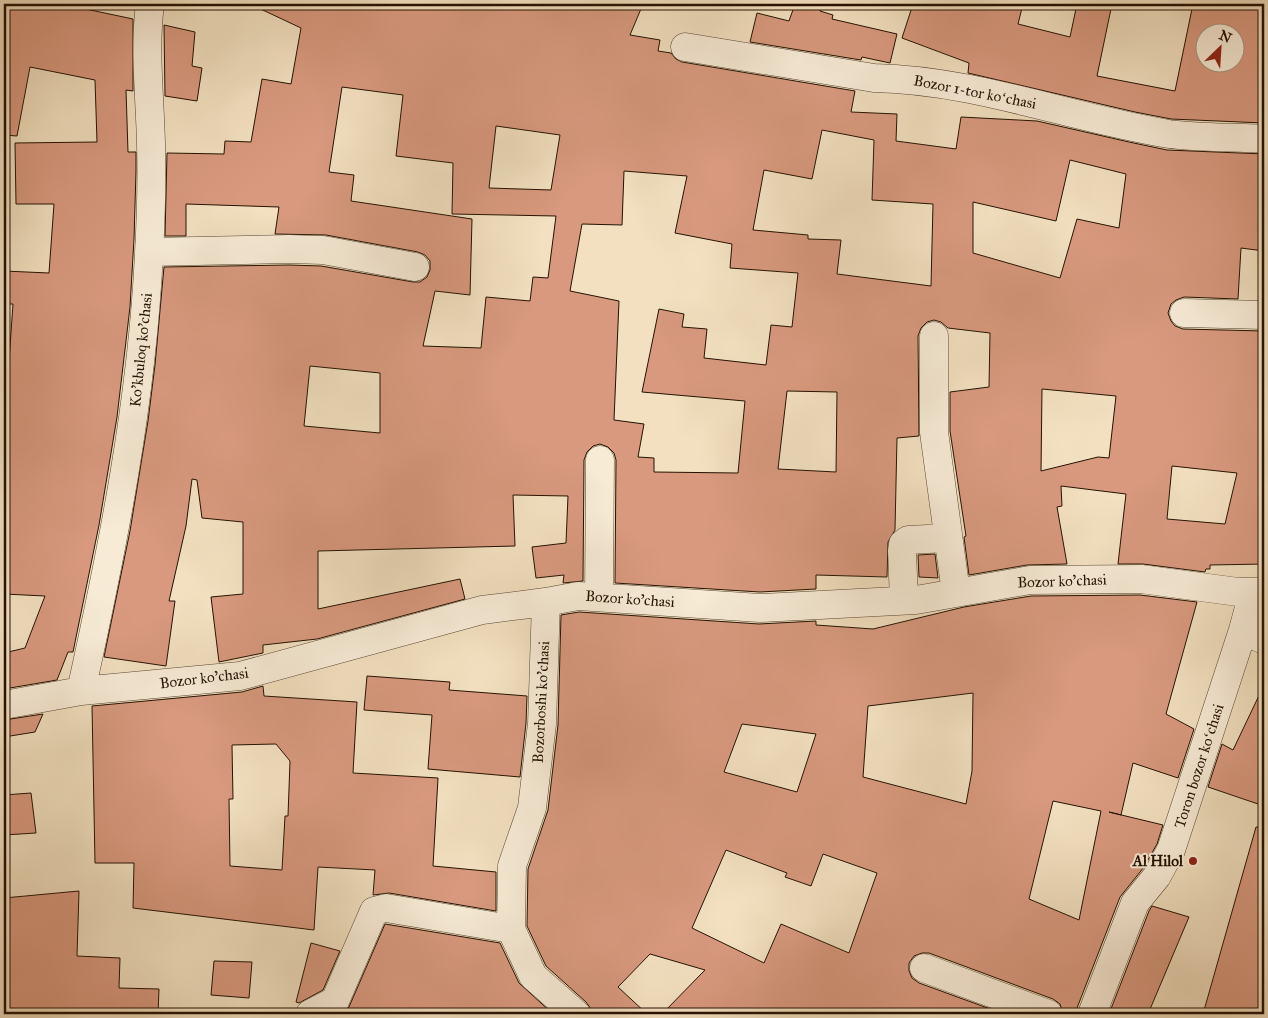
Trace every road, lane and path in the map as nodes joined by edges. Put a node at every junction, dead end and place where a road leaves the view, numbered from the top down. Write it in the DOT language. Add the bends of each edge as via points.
graph roads {
  1 [pos="147,4"];
  2 [pos="685,47"];
  3 [pos="1264,139"];
  4 [pos="149,252"];
  5 [pos="415,267"];
  6 [pos="1184,313"];
  7 [pos="1264,314"];
  8 [pos="934,336"];
  9 [pos="600,460"];
  10 [pos="948,538"];
  11 [pos="956,592"];
  12 [pos="1259,592"];
  13 [pos="598,597"];
  14 [pos="904,600"];
  15 [pos="546,602"];
  16 [pos="1254,635"];
  17 [pos="81,691"];
  18 [pos="4,705"];
  19 [pos="511,929"];
  20 [pos="924,968"];
  21 [pos="310,1014"];
  22 [pos="576,1014"];
  23 [pos="1048,1014"];
  24 [pos="1092,1014"];
  1 -- 4 [label="street, Ko'kbuloq ko'chasi" via="151,146"];
  2 -- 3 [label="street, Bozor 1-tor koʻchasi" via="874,78 954,86 1170,134"];
  4 -- 5 [label="street" via="323,250"];
  4 -- 17 [label="street, Ko'kbuloq ko'chasi" via="132,435"];
  6 -- 7 [label="street"];
  8 -- 10 [label="street" via="934,432"];
  9 -- 13 [label="street"];
  10 -- 11 [label="street"];
  10 -- 14 [label="street" via="908,540 903,544"];
  11 -- 12 [label="street, Bozor ko'chasi" via="1030,580 1141,579"];
  11 -- 14 [label="street, Bozor ko'chasi"];
  12 -- 16 [label="street, Toron bozor koʻchasi"];
  13 -- 14 [label="street, Bozor ko'chasi" via="760,608"];
  13 -- 15 [label="street, Bozor ko'chasi" via="578,596"];
  15 -- 17 [label="street, Bozor ko'chasi" via="482,610 240,676"];
  15 -- 19 [label="street, Bozorboshi ko'chasi" via="542,724 532,808 512,866"];
  16 -- 24 [label="street, Toron bozor koʻchasi" via="1171,850 1157,876 1135,903"];
  17 -- 18 [label="street, Bozor ko'chasi"];
  19 -- 21 [label="street" via="386,908 374,911 335,1001"];
  19 -- 22 [label="street, Bozorboshi ko'chasi" via="533,976"];
  20 -- 23 [label="street"];
}
